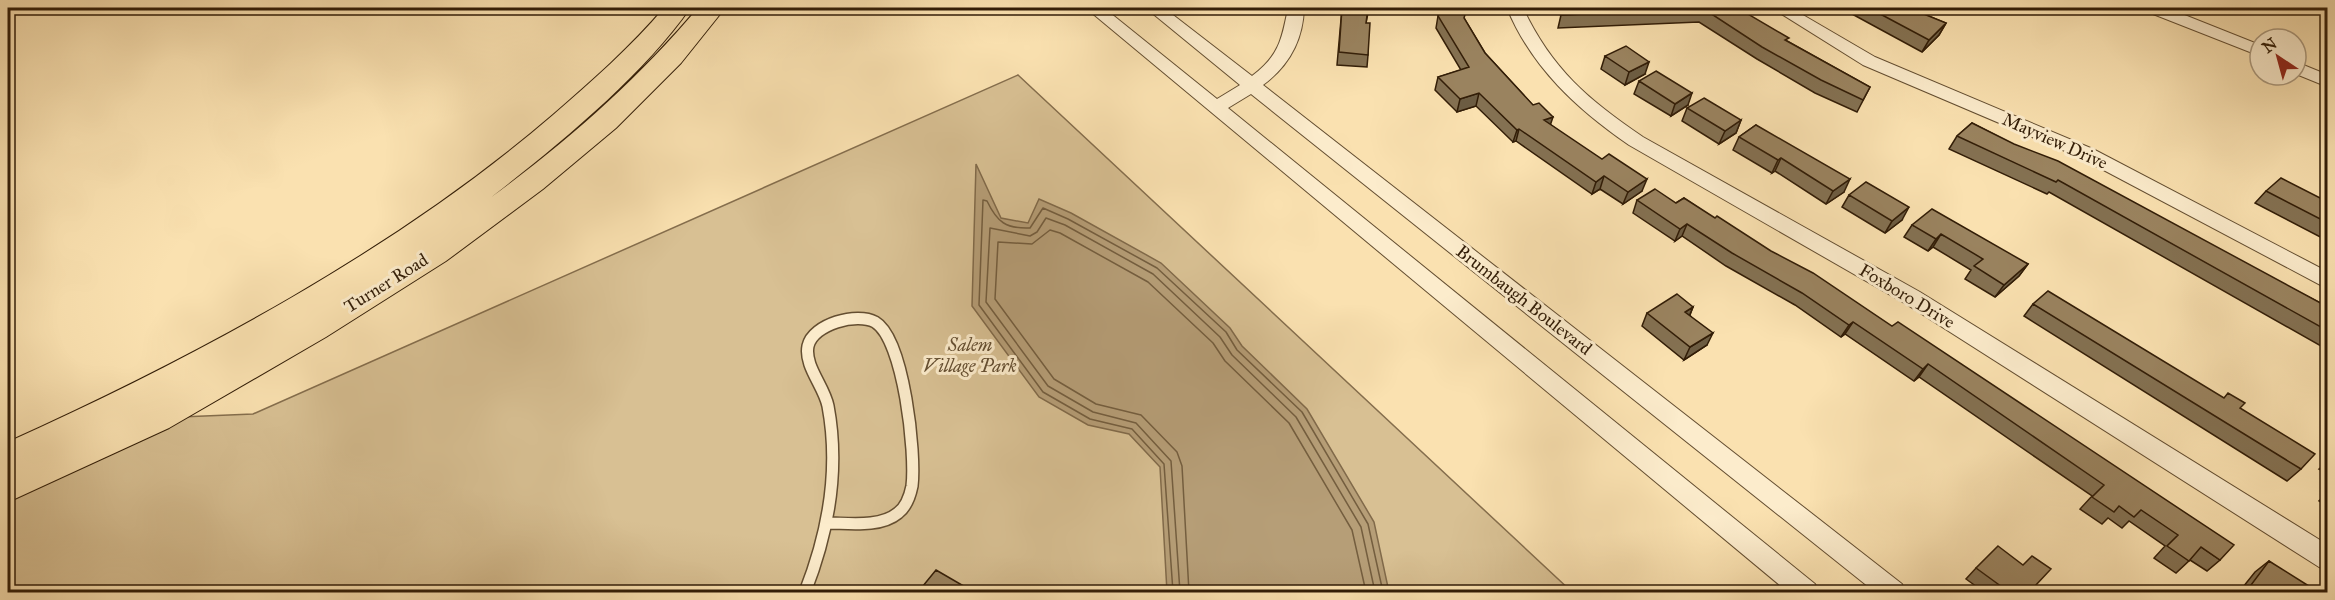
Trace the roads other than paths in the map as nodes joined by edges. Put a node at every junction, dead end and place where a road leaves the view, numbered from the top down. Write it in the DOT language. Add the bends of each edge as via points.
graph roads {
  1 [pos="677,8"];
  2 [pos="712,8"];
  3 [pos="1094,8"];
  4 [pos="1154,8"];
  5 [pos="1296,8"];
  6 [pos="1515,8"];
  7 [pos="1780,8"];
  8 [pos="2154,8"];
  9 [pos="2248,46"];
  10 [pos="2308,73"];
  11 [pos="2328,82"];
  12 [pos="1252,85"];
  13 [pos="1216,108"];
  14 [pos="2328,282"];
  15 [pos="8,458"];
  16 [pos="8,486"];
  17 [pos="827,524"];
  18 [pos="2328,559"];
  19 [pos="805,592"];
  20 [pos="1806,592"];
  21 [pos="1893,592"];
  1 -- 15 [label="main road, Turner Road" via="604,86 543,140 417,234 357,274 240,341 92,420"];
  2 -- 16 [label="main road, Turner Road" via="671,57 606,121 532,182 435,253 156,418"];
  3 -- 13 [label="street"];
  4 -- 12 [label="street, Brumbaugh Boulevard"];
  5 -- 12 [label="street" via="1286,50 1277,64"];
  6 -- 18 [label="street, Foxboro Drive" via="1541,56 1559,78 1612,125 1913,298"];
  7 -- 14 [label="street, Mayview Drive" via="1869,61 2086,153"];
  8 -- 9 [label="street"];
  10 -- 11 [label="street"];
  12 -- 13 [label="street"];
  12 -- 21 [label="street, Brumbaugh Boulevard"];
  13 -- 20 [label="street"];
  17 -- 17 [label="lane" via="891,519 909,504 913,489 900,364 893,344 879,324 862,317 824,329 809,343 808,354 826,399 834,445 834,479"];
  17 -- 19 [label="lane" via="816,568"];
}
